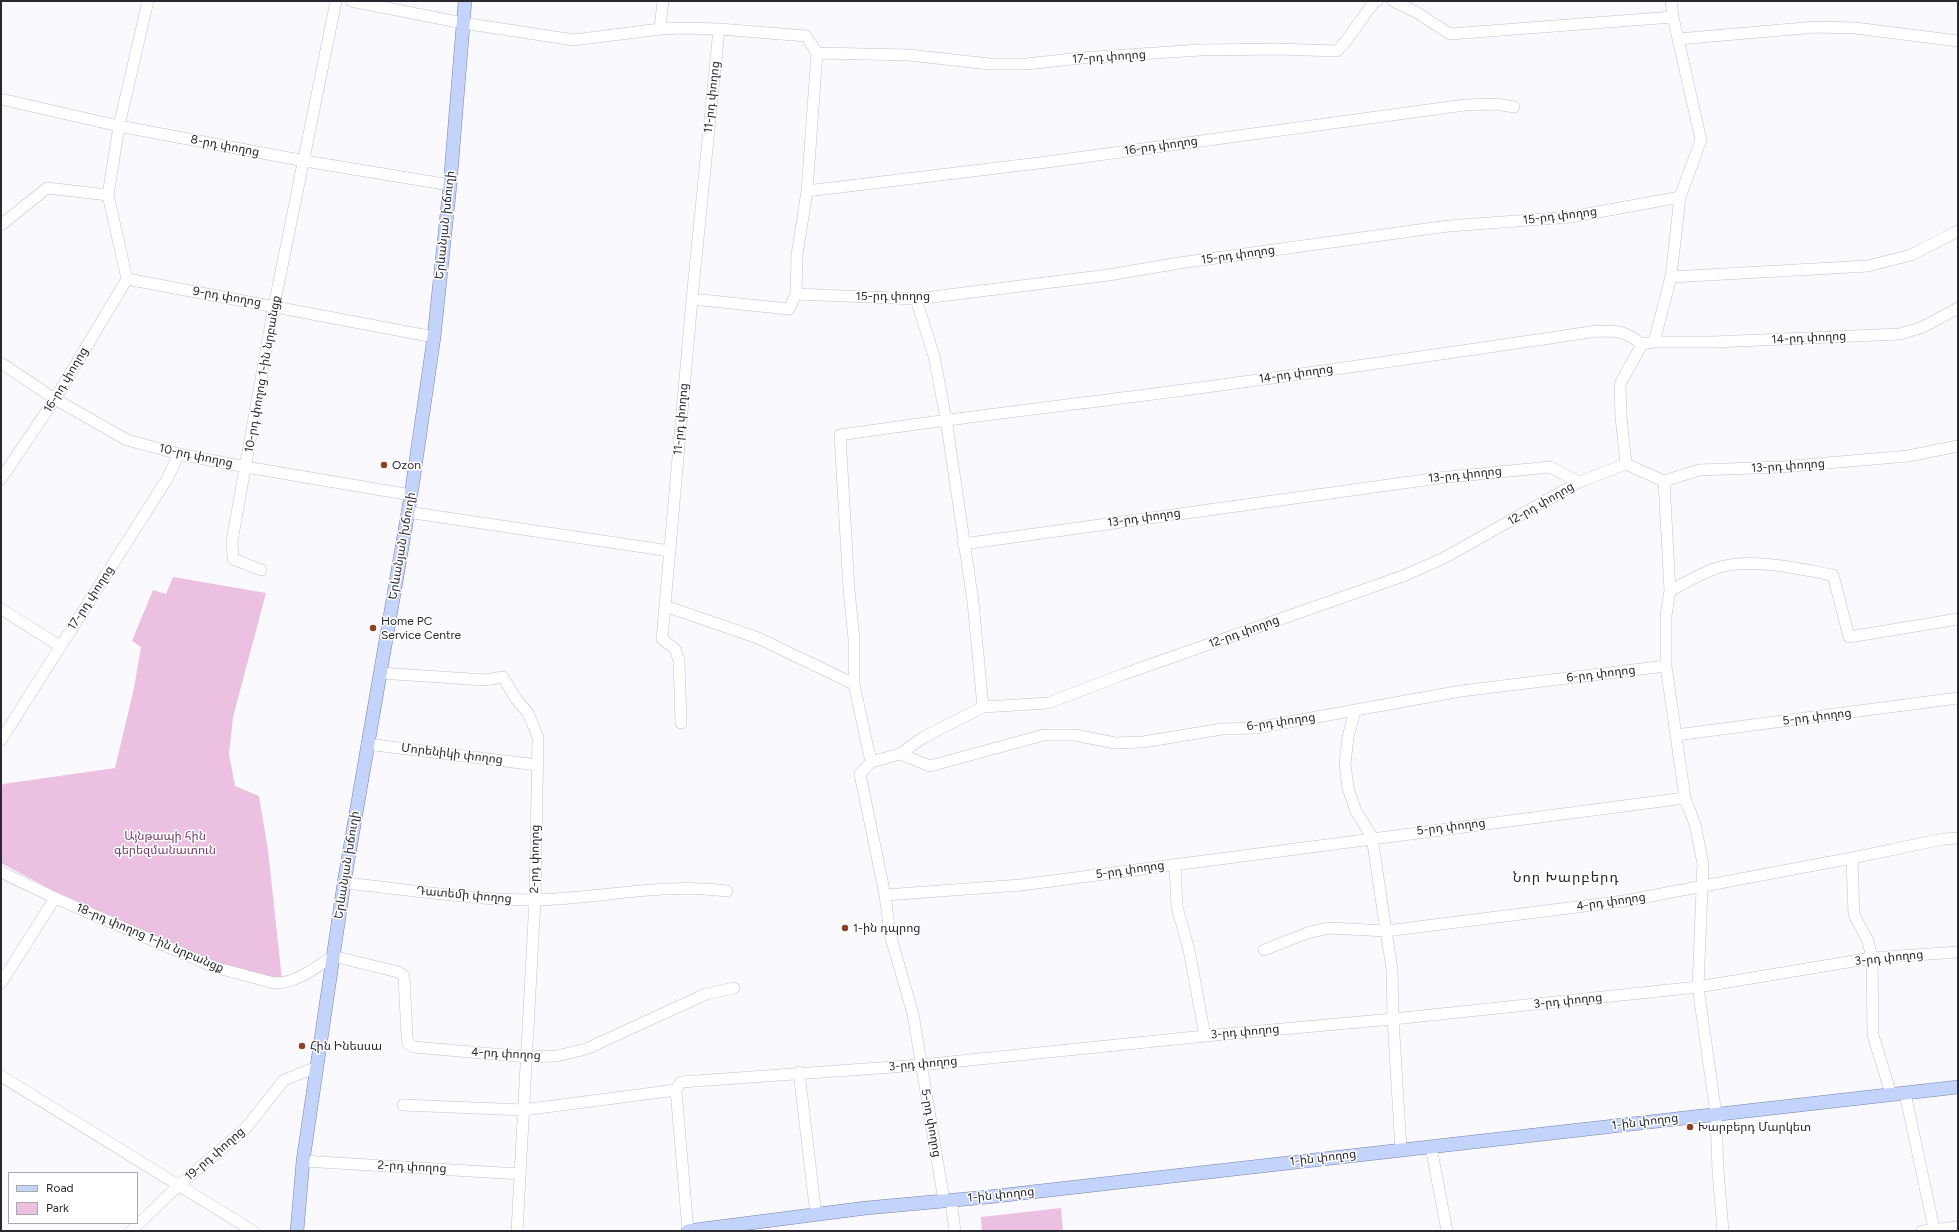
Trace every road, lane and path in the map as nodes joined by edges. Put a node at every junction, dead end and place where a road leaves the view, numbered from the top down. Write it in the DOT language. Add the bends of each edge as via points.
graph roads {
  1 [pos="148,1"];
  2 [pos="336,1"];
  3 [pos="351,1"];
  4 [pos="465,1"];
  5 [pos="663,1"];
  6 [pos="1377,1"];
  7 [pos="1393,1"];
  8 [pos="1671,1"];
  9 [pos="1673,17"];
  10 [pos="463,24"];
  11 [pos="718,29"];
  12 [pos="660,30"];
  13 [pos="1678,39"];
  14 [pos="1958,41"];
  15 [pos="817,53"];
  16 [pos="1,99"];
  17 [pos="1514,107"];
  18 [pos="119,126"];
  19 [pos="304,161"];
  20 [pos="450,185"];
  21 [pos="807,191"];
  22 [pos="108,195"];
  23 [pos="1680,197"];
  24 [pos="1,225"];
  25 [pos="1958,231"];
  26 [pos="1671,276"];
  27 [pos="127,278"];
  28 [pos="796,294"];
  29 [pos="692,299"];
  30 [pos="916,299"];
  31 [pos="274,306"];
  32 [pos="1958,308"];
  33 [pos="434,337"];
  34 [pos="1654,342"];
  35 [pos="1642,344"];
  36 [pos="1,363"];
  37 [pos="55,399"];
  38 [pos="946,419"];
  39 [pos="1958,446"];
  40 [pos="179,454"];
  41 [pos="1626,464"];
  42 [pos="246,467"];
  43 [pos="1,479"];
  44 [pos="1664,481"];
  45 [pos="1579,482"];
  46 [pos="411,495"];
  47 [pos="407,512"];
  48 [pos="963,544"];
  49 [pos="670,551"];
  50 [pos="261,570"];
  51 [pos="1670,591"];
  52 [pos="664,606"];
  53 [pos="1,609"];
  54 [pos="1958,619"];
  55 [pos="60,646"];
  56 [pos="1666,666"];
  57 [pos="380,673"];
  58 [pos="854,684"];
  59 [pos="1958,698"];
  60 [pos="983,708"];
  61 [pos="1355,711"];
  62 [pos="681,723"];
  63 [pos="1676,735"];
  64 [pos="1,740"];
  65 [pos="367,744"];
  66 [pos="900,754"];
  67 [pos="871,762"];
  68 [pos="537,765"];
  69 [pos="1685,798"];
  70 [pos="1372,837"];
  71 [pos="1958,838"];
  72 [pos="1852,858"];
  73 [pos="1175,864"];
  74 [pos="1,872"];
  75 [pos="344,883"];
  76 [pos="1701,887"];
  77 [pos="727,891"];
  78 [pos="885,894"];
  79 [pos="55,898"];
  80 [pos="535,900"];
  81 [pos="1386,931"];
  82 [pos="1264,950"];
  83 [pos="1958,952"];
  84 [pos="333,956"];
  85 [pos="1872,958"];
  86 [pos="1,984"];
  87 [pos="1698,987"];
  88 [pos="734,988"];
  89 [pos="1393,1019"];
  90 [pos="1205,1036"];
  91 [pos="527,1057"];
  92 [pos="921,1065"];
  93 [pos="317,1067"];
  94 [pos="800,1072"];
  95 [pos="1,1076"];
  96 [pos="1958,1087"];
  97 [pos="676,1090"];
  98 [pos="1905,1093"];
  99 [pos="1891,1094"];
  100 [pos="404,1105"];
  101 [pos="523,1110"];
  102 [pos="1716,1114"];
  103 [pos="1431,1147"];
  104 [pos="1402,1149"];
  105 [pos="303,1161"];
  106 [pos="520,1174"];
  107 [pos="178,1186"];
  108 [pos="948,1201"];
  109 [pos="816,1215"];
  110 [pos="1958,1226"];
  111 [pos="1934,1229"];
  112 [pos="131,1231"];
  113 [pos="253,1231"];
  114 [pos="297,1231"];
  115 [pos="517,1231"];
  116 [pos="688,1231"];
  117 [pos="955,1231"];
  118 [pos="1447,1231"];
  119 [pos="1723,1231"];
  120 [pos="1922,1231"];
  1 -- 18 [label="street"];
  2 -- 19 [label="street, 10-րդ փողոց 1-ին նրբանցք"];
  3 -- 10 [label="street"];
  4 -- 10 [label="main road, Երևանյան խճուղի"];
  5 -- 12 [label="street"];
  6 -- 15 [label="street, 17-րդ փողոց" via="1337,51 1200,50 1027,64 989,64 909,55"];
  7 -- 9 [label="street" via="1416,12 1450,34"];
  8 -- 9 [label="street"];
  9 -- 13 [label="street"];
  10 -- 12 [label="street" via="574,40"];
  10 -- 20 [label="main road, Երևանյան խճուղի"];
  11 -- 12 [label="street"];
  11 -- 15 [label="street" via="806,36"];
  11 -- 29 [label="street, 11-րդ փողոց"];
  13 -- 14 [label="street" via="1816,27 1855,28"];
  13 -- 23 [label="street" via="1701,140"];
  15 -- 21 [label="street"];
  16 -- 18 [label="street, 8-րդ փողոց"];
  17 -- 21 [label="street, 16-րդ փողոց" via="1496,104 1464,105 1047,162"];
  18 -- 19 [label="street, 8-րդ փողոց"];
  18 -- 22 [label="street"];
  19 -- 20 [label="street, 8-րդ փողոց"];
  19 -- 31 [label="street, 10-րդ փողոց 1-ին նրբանցք"];
  20 -- 33 [label="main road, Երևանյան խճուղի"];
  21 -- 28 [label="street" via="797,255"];
  22 -- 24 [label="street" via="47,188"];
  22 -- 27 [label="street"];
  23 -- 26 [label="street"];
  23 -- 30 [label="street, 15-րդ փողոց" via="1571,217 1448,226 1109,275"];
  25 -- 26 [label="street" via="1911,255 1868,266"];
  26 -- 34 [label="street"];
  27 -- 31 [label="street, 9-րդ փողոց"];
  27 -- 37 [label="street, 16-րդ փողոց"];
  28 -- 29 [label="street" via="789,309"];
  28 -- 30 [label="street, 15-րդ փողոց"];
  29 -- 49 [label="street, 11-րդ փողոց"];
  30 -- 38 [label="street" via="934,356"];
  31 -- 33 [label="street, 9-րդ փողոց"];
  31 -- 42 [label="street, 10-րդ փողոց 1-ին նրբանցք"];
  32 -- 34 [label="street, 14-րդ փողոց" via="1923,327 1900,334"];
  33 -- 46 [label="main road, Երևանյան խճուղի"];
  34 -- 35 [label="street, 14-րդ փողոց"];
  35 -- 38 [label="street, 14-րդ փողոց" via="1628,334 1598,331 1146,395"];
  35 -- 41 [label="street" via="1620,384"];
  36 -- 37 [label="street, 10-րդ փողոց"];
  37 -- 40 [label="street, 10-րդ փողոց" via="127,440"];
  37 -- 43 [label="street, 16-րդ փողոց"];
  38 -- 48 [label="street"];
  38 -- 58 [label="street, 14-րդ փողոց" via="840,435 854,640"];
  39 -- 44 [label="street, 13-րդ փողոց" via="1908,456 1781,467 1699,470"];
  40 -- 42 [label="street, 10-րդ փողոց"];
  40 -- 55 [label="street, 17-րդ փողոց" via="167,479"];
  41 -- 44 [label="street"];
  41 -- 45 [label="street"];
  42 -- 46 [label="street, 10-րդ փողոց"];
  42 -- 50 [label="street, 10-րդ փողոց 1-ին նրբանցք" via="232,541 233,559"];
  44 -- 51 [label="street"];
  45 -- 48 [label="street, 13-րդ փողոց" via="1550,467 1447,477"];
  45 -- 60 [label="street, 12-րդ փողոց" via="1444,558 1403,576 1048,703"];
  46 -- 47 [label="main road, Երևանյան խճուղի"];
  47 -- 49 [label="street"];
  47 -- 57 [label="main road, Երևանյան խճուղի"];
  48 -- 60 [label="street" via="973,602"];
  49 -- 52 [label="street, 11-րդ փողոց"];
  51 -- 54 [label="street" via="1717,568 1734,564 1781,567 1833,575 1849,637"];
  51 -- 56 [label="street" via="1666,615"];
  52 -- 58 [label="street" via="758,638"];
  52 -- 62 [label="street, 11-րդ փողոց" via="662,639 675,649 680,660"];
  53 -- 55 [label="street"];
  55 -- 64 [label="street, 17-րդ փողոց"];
  56 -- 61 [label="street, 6-րդ փողոց" via="1461,691"];
  56 -- 63 [label="street"];
  57 -- 65 [label="main road, Երևանյան խճուղի"];
  57 -- 68 [label="street, 2-րդ փողոց" via="485,680 503,677 528,713 538,737"];
  58 -- 67 [label="street"];
  59 -- 63 [label="street, 5-րդ փողոց"];
  60 -- 66 [label="street, 12-րդ փողոց" via="924,737"];
  61 -- 66 [label="street, 6-րդ փողոց" via="1256,728 1222,729 1143,742 1115,743 1075,735 1044,735 930,766"];
  61 -- 70 [label="street" via="1348,737 1345,764 1348,788 1356,811"];
  63 -- 69 [label="street"];
  65 -- 68 [label="street, Մորենիկի փողոց"];
  65 -- 75 [label="main road, Երևանյան խճուղի"];
  66 -- 67 [label="street, 12-րդ փողոց"];
  67 -- 78 [label="street" via="860,774"];
  68 -- 80 [label="street, 2-րդ փողոց"];
  69 -- 70 [label="street, 5-րդ փողոց"];
  69 -- 76 [label="street" via="1695,824 1703,864"];
  70 -- 73 [label="street, 5-րդ փողոց"];
  70 -- 81 [label="street"];
  71 -- 72 [label="street, 4-րդ փողոց" via="1943,838"];
  72 -- 76 [label="street, 4-րդ փողոց"];
  72 -- 85 [label="street" via="1854,915 1868,941"];
  73 -- 78 [label="street, 5-րդ փողոց" via="1021,885"];
  73 -- 90 [label="street" via="1177,907 1189,950"];
  74 -- 79 [label="street, 18-րդ փողոց 1-ին նրբանցք"];
  75 -- 80 [label="street, Դատեմի փողոց" via="497,899"];
  75 -- 84 [label="main road, Երևանյան խճուղի"];
  76 -- 81 [label="street, 4-րդ փողոց" via="1624,901"];
  76 -- 87 [label="street"];
  77 -- 80 [label="street, Դատեմի փողոց" via="706,888 656,889"];
  78 -- 92 [label="street, 5-րդ փողոց" via="890,934 913,1014"];
  79 -- 84 [label="street, 18-րդ փողոց 1-ին նրբանցք" via="214,967 274,983 283,984 295,980"];
  79 -- 86 [label="street"];
  80 -- 91 [label="street, 2-րդ փողոց"];
  81 -- 82 [label="street, 4-րդ փողոց" via="1330,928 1310,932"];
  81 -- 89 [label="street" via="1392,969"];
  83 -- 85 [label="street, 3-րդ փողոց"];
  84 -- 91 [label="street, 4-րդ փողոց" via="364,962 404,976 408,1044 414,1047"];
  84 -- 93 [label="main road, Երևանյան խճուղի"];
  85 -- 87 [label="street, 3-րդ փողոց"];
  85 -- 99 [label="street" via="1873,1036"];
  87 -- 89 [label="street, 3-րդ փողոց"];
  87 -- 102 [label="street"];
  88 -- 91 [label="street, 4-րդ փողոց" via="706,994 586,1049 556,1056"];
  89 -- 90 [label="street, 3-րդ փողոց"];
  89 -- 104 [label="street"];
  90 -- 92 [label="street, 3-րդ փողոց"];
  91 -- 101 [label="street, 2-րդ փողոց"];
  92 -- 94 [label="street, 3-րդ փողոց"];
  92 -- 108 [label="street, 5-րդ փողոց"];
  93 -- 105 [label="main road, Երևանյան խճուղի"];
  93 -- 107 [label="street, 19-րդ փողոց" via="284,1080 245,1129"];
  94 -- 97 [label="street, 3-րդ փողոց" via="681,1082"];
  94 -- 109 [label="street"];
  95 -- 107 [label="street"];
  96 -- 98 [label="main road, 1-ին փողոց"];
  97 -- 101 [label="street"];
  97 -- 116 [label="street"];
  98 -- 99 [label="main road, 1-ին փողոց"];
  98 -- 111 [label="street"];
  99 -- 102 [label="main road, 1-ին փողոց"];
  100 -- 101 [label="street"];
  101 -- 106 [label="street, 2-րդ փողոց"];
  102 -- 103 [label="main road, 1-ին փողոց"];
  102 -- 119 [label="street"];
  103 -- 104 [label="main road, 1-ին փողոց"];
  103 -- 118 [label="street"];
  104 -- 108 [label="main road, 1-ին փողոց"];
  105 -- 106 [label="street, 2-րդ փողոց"];
  105 -- 114 [label="main road, Երևանյան խճուղի"];
  106 -- 115 [label="street, 2-րդ փողոց"];
  107 -- 112 [label="street, 19-րդ փողոց"];
  107 -- 113 [label="street"];
  108 -- 109 [label="main road, 1-ին փողոց"];
  108 -- 117 [label="street, 5-րդ փողոց"];
  109 -- 116 [label="main road, 1-ին փողոց"];
  110 -- 111 [label="street"];
  111 -- 120 [label="street"];
}
